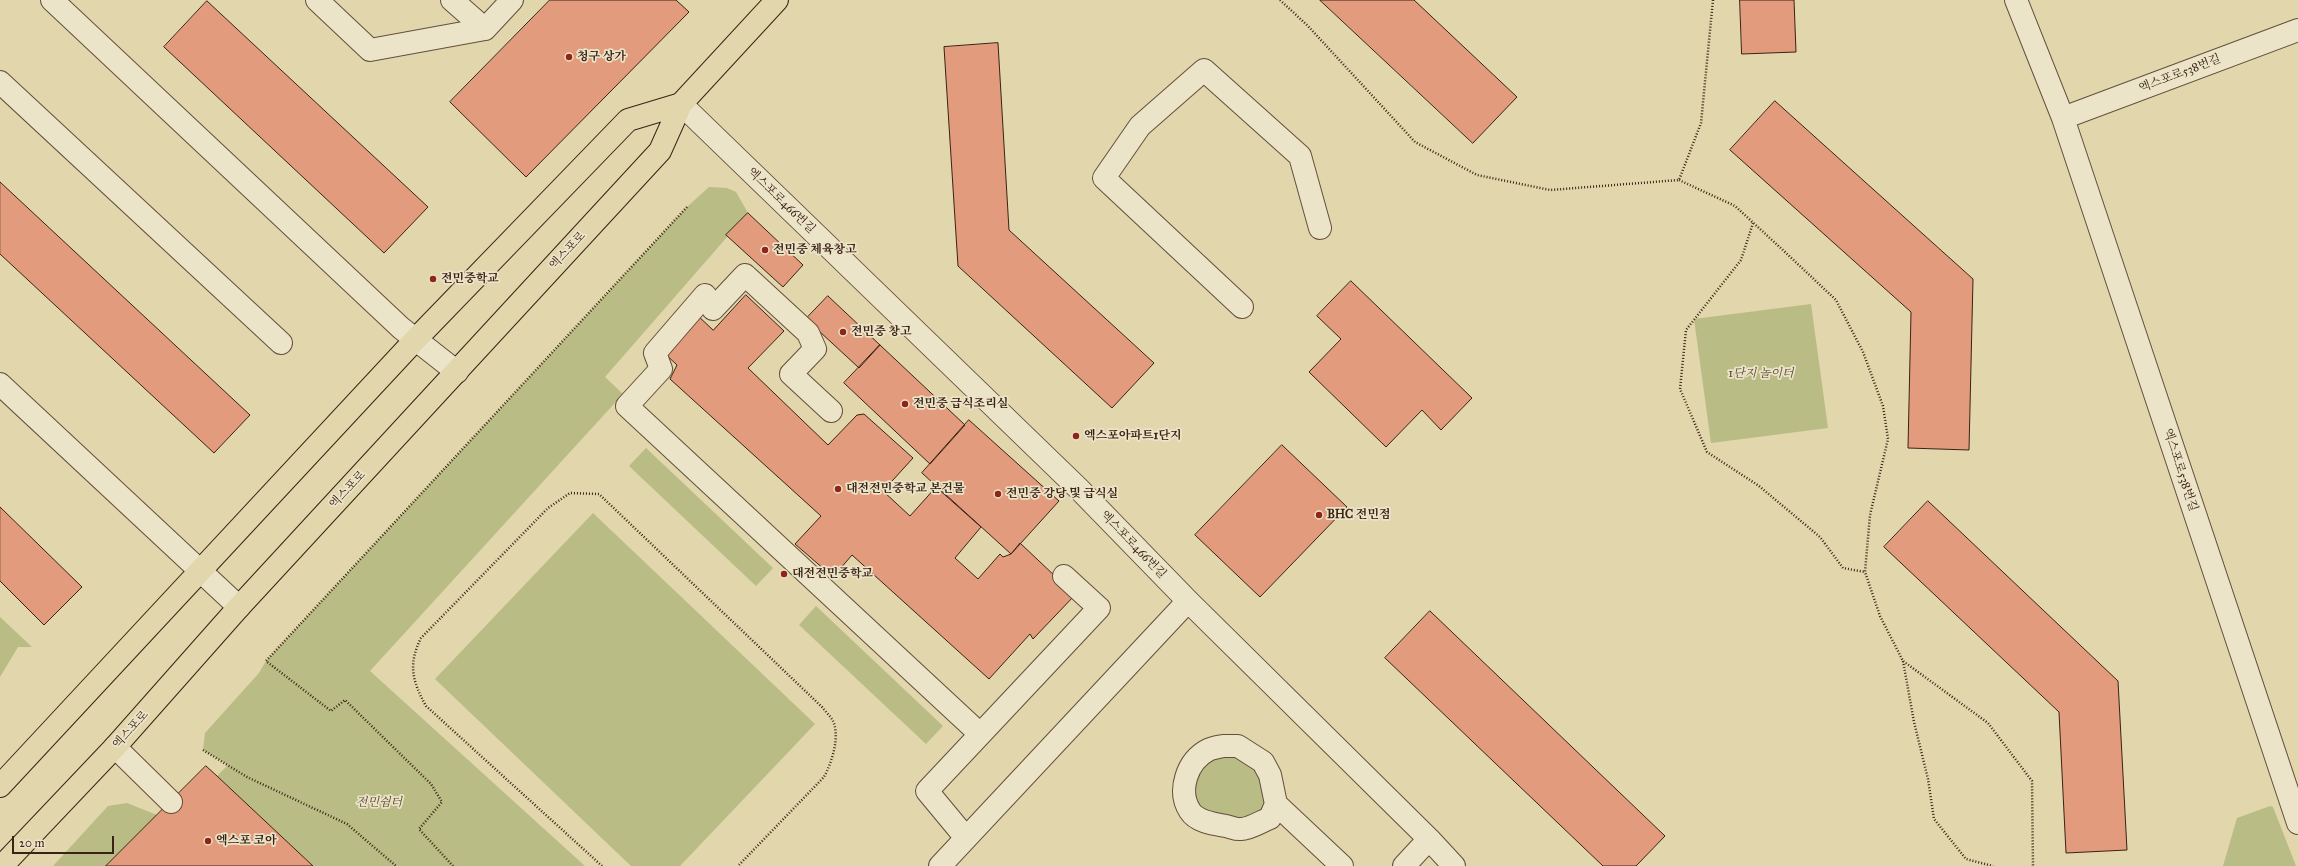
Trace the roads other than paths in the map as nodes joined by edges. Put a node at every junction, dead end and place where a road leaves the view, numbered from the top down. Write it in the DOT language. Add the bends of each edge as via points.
graph roads {
  1 [pos="52,0"];
  2 [pos="318,0"];
  3 [pos="452,0"];
  4 [pos="512,0"];
  5 [pos="777,0"];
  6 [pos="2016,0"];
  7 [pos="485,29"];
  8 [pos="2298,30"];
  9 [pos="0,82"];
  10 [pos="682,104"];
  11 [pos="2063,118"];
  12 [pos="1320,228"];
  13 [pos="1242,307"];
  14 [pos="416,339"];
  15 [pos="281,344"];
  16 [pos="457,372"];
  17 [pos="0,384"];
  18 [pos="831,411"];
  19 [pos="199,570"];
  20 [pos="1064,576"];
  21 [pos="1188,602"];
  22 [pos="239,608"];
  23 [pos="980,734"];
  24 [pos="115,747"];
  25 [pos="29,756"];
  26 [pos="0,766"];
  27 [pos="0,786"];
  28 [pos="171,802"];
  29 [pos="1276,804"];
  30 [pos="2298,822"];
  31 [pos="966,838"];
  32 [pos="1429,839"];
  33 [pos="2,866"];
  34 [pos="940,866"];
  35 [pos="1342,866"];
  36 [pos="1404,866"];
  37 [pos="1454,866"];
  1 -- 14 [label="street" via="401,328"];
  2 -- 7 [label="street" via="370,50"];
  3 -- 7 [label="street"];
  4 -- 7 [label="street"];
  5 -- 10 [label="main road, 엑스포로"];
  6 -- 11 [label="street, 엑스포로538번길"];
  8 -- 11 [label="street, 엑스포로538번길"];
  9 -- 15 [label="street"];
  10 -- 14 [label="main road" via="628,120"];
  10 -- 16 [label="main road, 엑스포로" via="660,151"];
  10 -- 21 [label="street, 엑스포로466번길" via="1079,489"];
  11 -- 30 [label="street, 엑스포로538번길"];
  12 -- 13 [label="street" via="1300,156 1204,70 1140,126 1104,178"];
  14 -- 16 [label="street"];
  14 -- 19 [label="main road"];
  16 -- 22 [label="main road, 엑스포로"];
  17 -- 19 [label="street"];
  18 -- 23 [label="street" via="791,374 815,349 808,333 745,275 713,309 705,295 655,353 661,369 627,406"];
  19 -- 22 [label="street"];
  19 -- 25 [label="main road"];
  20 -- 23 [label="street" via="1099,608"];
  21 -- 31 [label="street"];
  21 -- 32 [label="street, 엑스포로466번길"];
  22 -- 24 [label="main road, 엑스포로"];
  23 -- 31 [label="street" via="927,791"];
  24 -- 28 [label="street"];
  24 -- 33 [label="main road, 엑스포로"];
  25 -- 26 [label="main road"];
  25 -- 27 [label="main road"];
  29 -- 29 [label="street" via="1270,775 1263,762 1238,746 1208,750 1188,770 1184,784 1185,799 1190,812 1202,820 1241,829 1270,818"];
  29 -- 35 [label="street"];
  31 -- 34 [label="street"];
  32 -- 36 [label="street"];
  32 -- 37 [label="street, 엑스포로466번길"];
}
